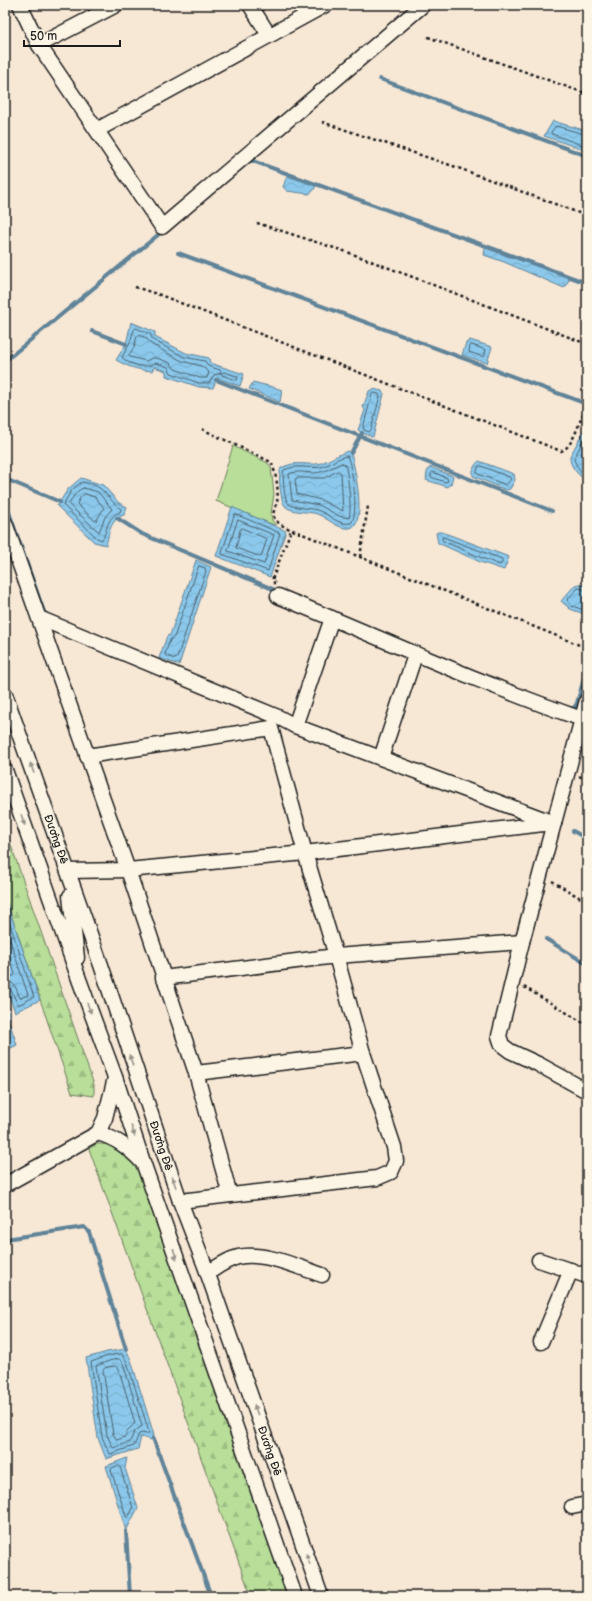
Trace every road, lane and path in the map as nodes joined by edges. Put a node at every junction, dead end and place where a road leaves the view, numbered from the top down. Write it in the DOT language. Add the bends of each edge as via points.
graph roads {
  1 [pos="20,5"];
  2 [pos="116,5"];
  3 [pos="250,5"];
  4 [pos="326,5"];
  5 [pos="422,5"];
  6 [pos="269,35"];
  7 [pos="428,37"];
  8 [pos="39,45"];
  9 [pos="587,94"];
  10 [pos="322,122"];
  11 [pos="97,130"];
  12 [pos="587,216"];
  13 [pos="257,223"];
  14 [pos="135,287"];
  15 [pos="587,344"];
  16 [pos="587,408"];
  17 [pos="202,429"];
  18 [pos="368,506"];
  19 [pos="5,523"];
  20 [pos="291,530"];
  21 [pos="360,557"];
  22 [pos="280,592"];
  23 [pos="39,618"];
  24 [pos="332,618"];
  25 [pos="587,648"];
  26 [pos="415,655"];
  27 [pos="5,694"];
  28 [pos="587,700"];
  29 [pos="582,718"];
  30 [pos="274,722"];
  31 [pos="295,726"];
  32 [pos="87,756"];
  33 [pos="381,758"];
  34 [pos="5,770"];
  35 [pos="554,823"];
  36 [pos="305,853"];
  37 [pos="128,870"];
  38 [pos="68,871"];
  39 [pos="540,874"];
  40 [pos="587,902"];
  41 [pos="522,942"];
  42 [pos="336,956"];
  43 [pos="163,978"];
  44 [pos="512,981"];
  45 [pos="80,982"];
  46 [pos="587,1025"];
  47 [pos="363,1053"];
  48 [pos="196,1073"];
  49 [pos="116,1077"];
  50 [pos="587,1092"];
  51 [pos="98,1133"];
  52 [pos="144,1165"];
  53 [pos="5,1185"];
  54 [pos="230,1195"];
  55 [pos="180,1201"];
  56 [pos="538,1260"];
  57 [pos="571,1270"];
  58 [pos="208,1273"];
  59 [pos="322,1275"];
  60 [pos="587,1276"];
  61 [pos="541,1342"];
  62 [pos="587,1504"];
  63 [pos="572,1506"];
  64 [pos="295,1596"];
  65 [pos="321,1596"];
  1 -- 8 [label="street"];
  2 -- 8 [label="street"];
  3 -- 6 [label="street"];
  4 -- 6 [label="street"];
  5 -- 11 [label="street" via="162,227"];
  6 -- 11 [label="street"];
  7 -- 9 [label="path"];
  8 -- 11 [label="street"];
  10 -- 12 [label="path" via="453,166"];
  13 -- 15 [label="path" via="350,253"];
  14 -- 16 [label="path" via="561,451 570,444"];
  17 -- 20 [label="path" via="270,462 274,467 277,493 274,518"];
  18 -- 21 [label="path"];
  19 -- 23 [label="street"];
  20 -- 21 [label="path"];
  20 -- 22 [label="path" via="272,580"];
  21 -- 25 [label="path"];
  22 -- 24 [label="street"];
  23 -- 30 [label="street"];
  23 -- 32 [label="street"];
  24 -- 26 [label="street"];
  24 -- 31 [label="street"];
  26 -- 29 [label="street" via="520,697"];
  26 -- 33 [label="street"];
  38 -- 27 [label="street, Đường Đê, one-way"];
  28 -- 29 [label="street"];
  29 -- 35 [label="street"];
  30 -- 31 [label="street"];
  30 -- 32 [label="street"];
  30 -- 36 [label="street"];
  31 -- 33 [label="street"];
  32 -- 37 [label="street"];
  33 -- 35 [label="street"];
  34 -- 45 [label="street, Đường Đê, one-way"];
  35 -- 36 [label="street"];
  35 -- 39 [label="street"];
  36 -- 37 [label="street"];
  36 -- 42 [label="street"];
  37 -- 38 [label="street"];
  37 -- 43 [label="street"];
  38 -- 45 [label="street"];
  55 -- 38 [label="street, Đường Đê, one-way"];
  39 -- 40 [label="path"];
  39 -- 41 [label="street"];
  41 -- 42 [label="street"];
  41 -- 44 [label="street"];
  42 -- 43 [label="street"];
  42 -- 47 [label="street"];
  43 -- 48 [label="street"];
  44 -- 46 [label="path" via="528,988"];
  44 -- 50 [label="street" via="499,1036 502,1045 510,1052 538,1064"];
  45 -- 49 [label="street, Đường Đê, one-way"];
  47 -- 48 [label="street"];
  47 -- 54 [label="street" via="394,1148 396,1161 391,1172 377,1178"];
  48 -- 54 [label="street"];
  49 -- 51 [label="street" via="105,1118"];
  49 -- 52 [label="street, Đường Đê, one-way"];
  51 -- 52 [label="street" via="114,1138 132,1151"];
  51 -- 53 [label="street"];
  52 -- 64 [label="street, Đường Đê, one-way"];
  54 -- 55 [label="street"];
  55 -- 58 [label="street, Đường Đê"];
  56 -- 57 [label="street"];
  57 -- 60 [label="street"];
  57 -- 61 [label="street"];
  58 -- 59 [label="street" via="224,1262 239,1257 256,1256"];
  65 -- 58 [label="street, Đường Đê, one-way"];
  62 -- 63 [label="street"];
}
